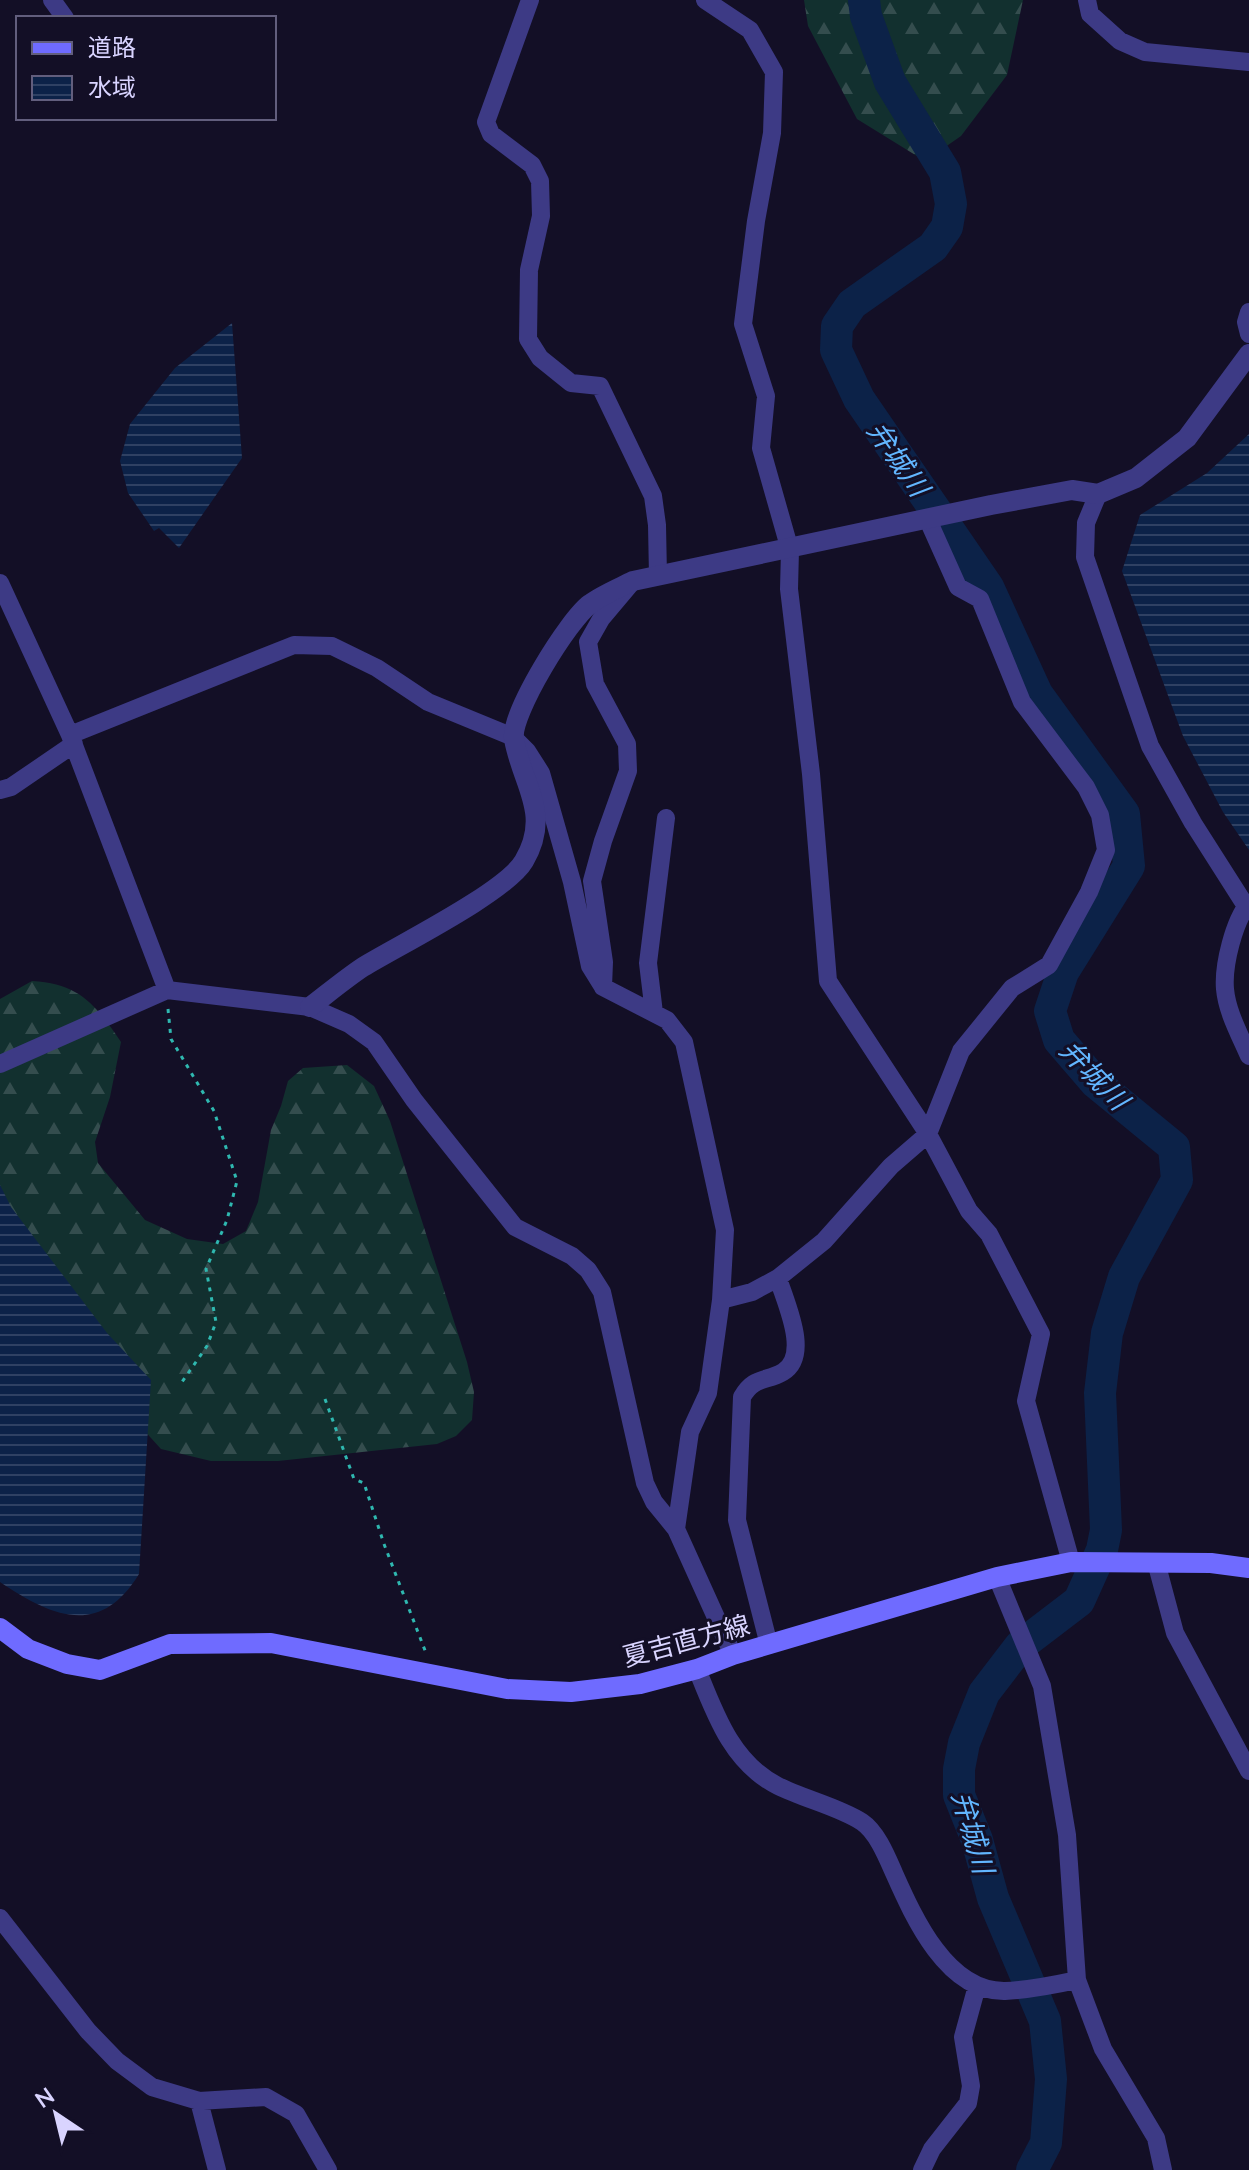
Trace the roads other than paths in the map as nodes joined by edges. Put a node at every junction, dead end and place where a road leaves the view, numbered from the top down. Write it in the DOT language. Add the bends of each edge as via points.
graph roads {
  1 [pos="530,0"];
  2 [pos="705,0"];
  3 [pos="1087,0"];
  4 [pos="1249,62"];
  5 [pos="1249,312"];
  6 [pos="1249,334"];
  7 [pos="1249,354"];
  8 [pos="1098,494"];
  9 [pos="928,520"];
  10 [pos="790,550"];
  11 [pos="658,576"];
  12 [pos="633,581"];
  13 [pos="0,583"];
  14 [pos="513,737"];
  15 [pos="72,740"];
  16 [pos="0,790"];
  17 [pos="666,818"];
  18 [pos="1248,907"];
  19 [pos="603,987"];
  20 [pos="167,990"];
  21 [pos="310,1007"];
  22 [pos="654,1013"];
  23 [pos="1249,1056"];
  24 [pos="0,1064"];
  25 [pos="928,1134"];
  26 [pos="778,1278"];
  27 [pos="721,1300"];
  28 [pos="676,1529"];
  29 [pos="1071,1562"];
  30 [pos="1156,1562"];
  31 [pos="1249,1568"];
  32 [pos="997,1577"];
  33 [pos="0,1628"];
  34 [pos="769,1645"];
  35 [pos="733,1655"];
  36 [pos="697,1669"];
  37 [pos="1249,1771"];
  38 [pos="0,1918"];
  39 [pos="1077,1980"];
  40 [pos="977,1986"];
  41 [pos="199,2101"];
  42 [pos="217,2170"];
  43 [pos="328,2170"];
  44 [pos="922,2170"];
  45 [pos="1163,2170"];
  1 -- 11 [label="street" via="486,122 491,134 532,165 540,181 541,216 529,270 528,339 540,358 571,383 600,386 653,496"];
  2 -- 10 [label="street" via="750,30 774,72 772,133 743,324 766,396 761,448"];
  3 -- 4 [label="street" via="1090,14 1120,41 1145,52"];
  5 -- 6 [label="street"];
  7 -- 8 [label="street" via="1187,438 1136,478"];
  8 -- 9 [label="street" via="1072,490"];
  8 -- 18 [label="street" via="1086,523 1085,557 1150,746"];
  9 -- 10 [label="street"];
  9 -- 25 [label="street" via="958,587 980,599 1022,702 1086,787 1100,815 1106,850 1049,965 1012,988 961,1051"];
  10 -- 11 [label="street"];
  10 -- 25 [label="street" via="789,589 828,981"];
  11 -- 12 [label="street"];
  12 -- 14 [label="street" via="589,605 564,632 517,719"];
  12 -- 19 [label="street" via="588,642 595,684 627,744 628,771 592,881"];
  13 -- 15 [label="street"];
  14 -- 15 [label="street" via="428,702 332,646 294,645"];
  14 -- 19 [label="street" via="541,773 590,966"];
  14 -- 21 [label="street" via="537,813 535,838 523,863 495,888 360,969"];
  15 -- 16 [label="street"];
  15 -- 20 [label="street"];
  17 -- 22 [label="street" via="648,963"];
  18 -- 23 [label="street" via="1230,945 1225,989"];
  19 -- 22 [label="street"];
  20 -- 21 [label="street"];
  20 -- 24 [label="street"];
  21 -- 28 [label="street" via="374,1042 515,1227 588,1270 602,1292 645,1483"];
  22 -- 27 [label="street" via="667,1020 684,1042 725,1230"];
  25 -- 26 [label="street" via="891,1166 824,1241"];
  25 -- 29 [label="street" via="1041,1334 1026,1401"];
  26 -- 27 [label="street"];
  26 -- 34 [label="street" via="798,1348 783,1372 760,1379 742,1397 737,1520"];
  27 -- 28 [label="street" via="708,1393 690,1432"];
  28 -- 35 [label="street"];
  29 -- 30 [label="main road, 夏吉直方線"];
  29 -- 32 [label="main road, 夏吉直方線"];
  30 -- 31 [label="main road, 夏吉直方線"];
  30 -- 37 [label="street" via="1175,1633"];
  32 -- 34 [label="main road, 夏吉直方線"];
  32 -- 39 [label="street" via="1042,1686 1067,1835"];
  33 -- 36 [label="main road, 夏吉直方線" via="28,1649 100,1670 170,1644 271,1643 507,1689 571,1692 640,1684"];
  34 -- 35 [label="main road, 夏吉直方線"];
  35 -- 36 [label="main road, 夏吉直方線"];
  36 -- 40 [label="street" via="723,1733 753,1768 776,1785 864,1823 942,1960"];
  38 -- 41 [label="street" via="117,2061 152,2087"];
  39 -- 40 [label="street" via="1002,1991"];
  39 -- 45 [label="street" via="1103,2049 1156,2138"];
  40 -- 44 [label="street" via="963,2037 971,2086 968,2103"];
  41 -- 42 [label="street"];
  41 -- 43 [label="street" via="266,2097 296,2114"];
}
